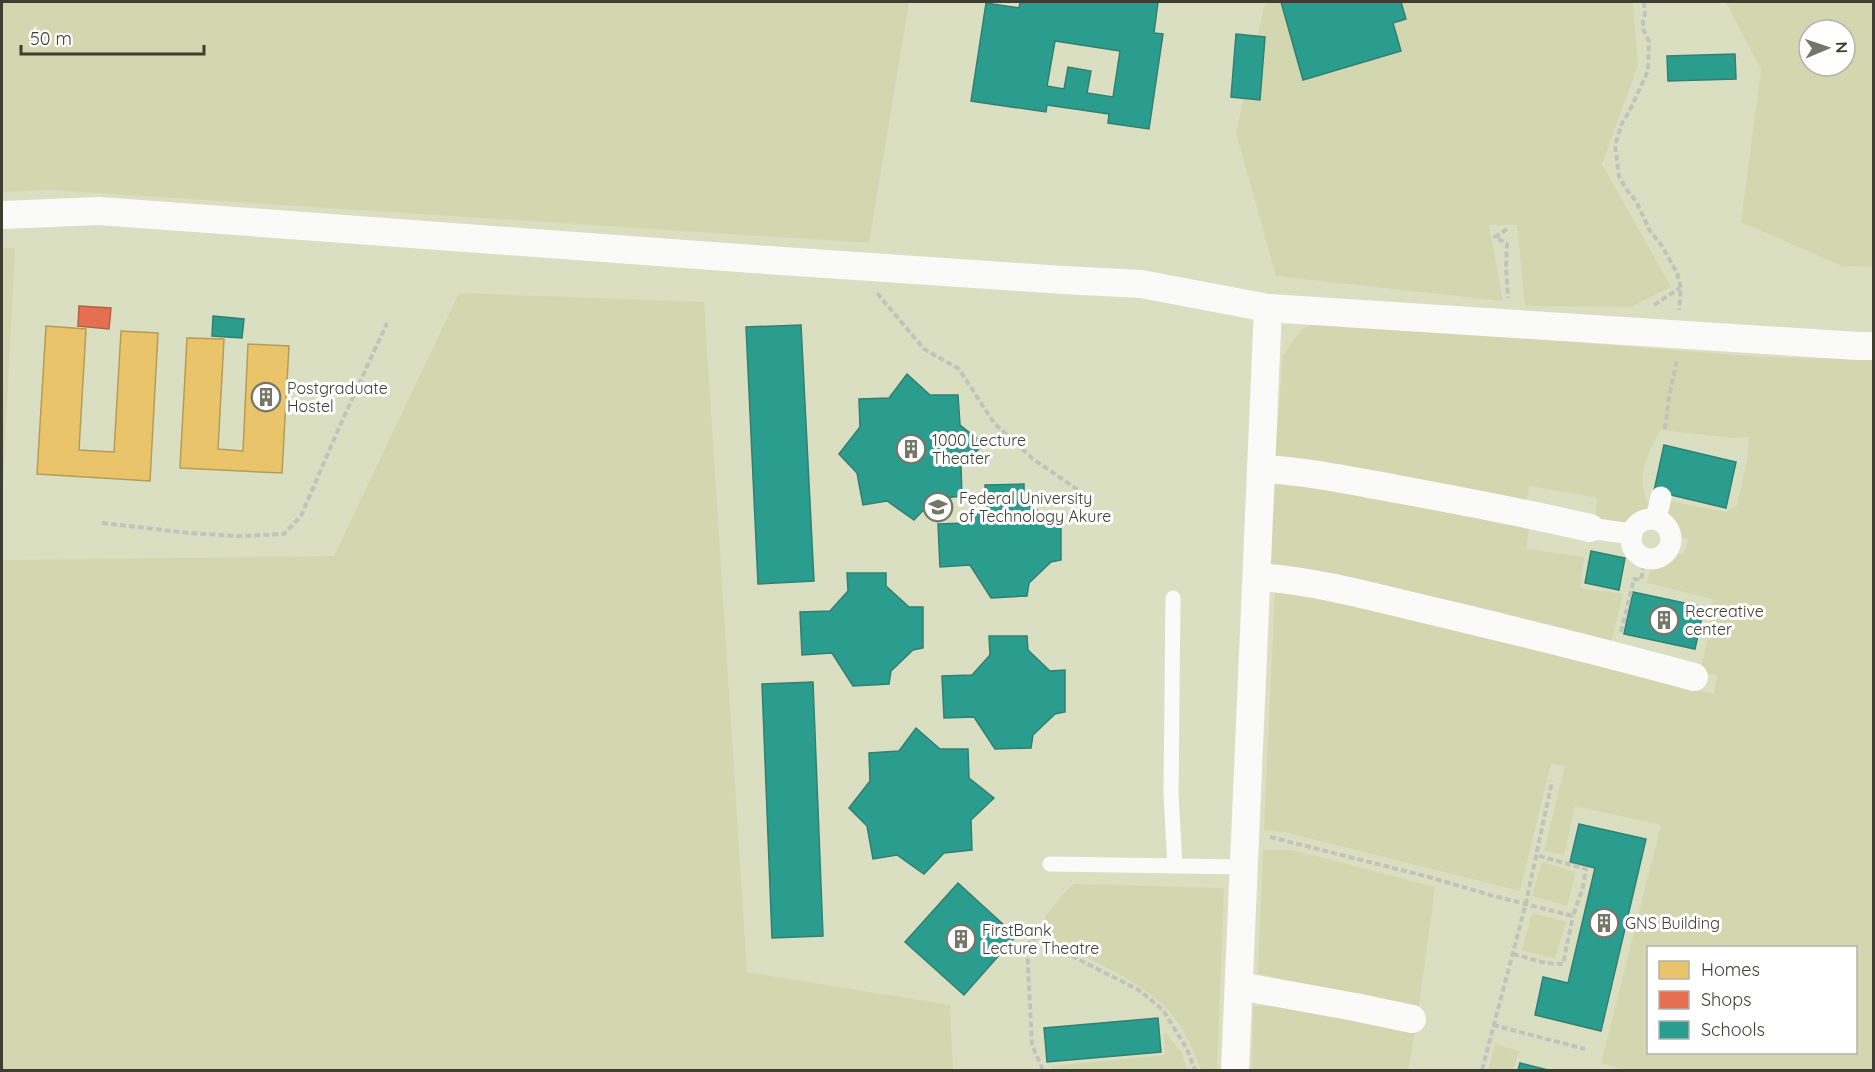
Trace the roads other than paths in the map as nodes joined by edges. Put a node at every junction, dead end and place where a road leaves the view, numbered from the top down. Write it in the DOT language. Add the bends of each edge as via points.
graph roads {
  1 [pos="2,215"];
  2 [pos="1268,308"];
  3 [pos="1866,346"];
  4 [pos="1262,469"];
  5 [pos="1661,497"];
  6 [pos="1656,519"];
  7 [pos="1590,528"];
  8 [pos="1631,534"];
  9 [pos="1257,578"];
  10 [pos="1173,598"];
  11 [pos="1694,677"];
  12 [pos="1050,864"];
  13 [pos="1175,866"];
  14 [pos="1244,867"];
  15 [pos="1239,986"];
  16 [pos="1412,1019"];
  17 [pos="1234,1071"];
  1 -- 2 [label="street" via="99,211 1141,284"];
  2 -- 3 [label="street"];
  2 -- 4 [label="street"];
  4 -- 7 [label="street" via="1356,482"];
  4 -- 9 [label="street"];
  5 -- 6 [label="street"];
  6 -- 8 [label="street" via="1645,519"];
  6 -- 8 [label="street" via="1665,524 1677,545 1666,554 1645,560 1631,545"];
  7 -- 8 [label="street"];
  9 -- 11 [label="street" via="1290,580 1367,596"];
  9 -- 14 [label="street"];
  10 -- 13 [label="lane" via="1171,794"];
  12 -- 13 [label="lane"];
  13 -- 14 [label="lane"];
  14 -- 15 [label="street"];
  15 -- 16 [label="street"];
  15 -- 17 [label="street"];
}
